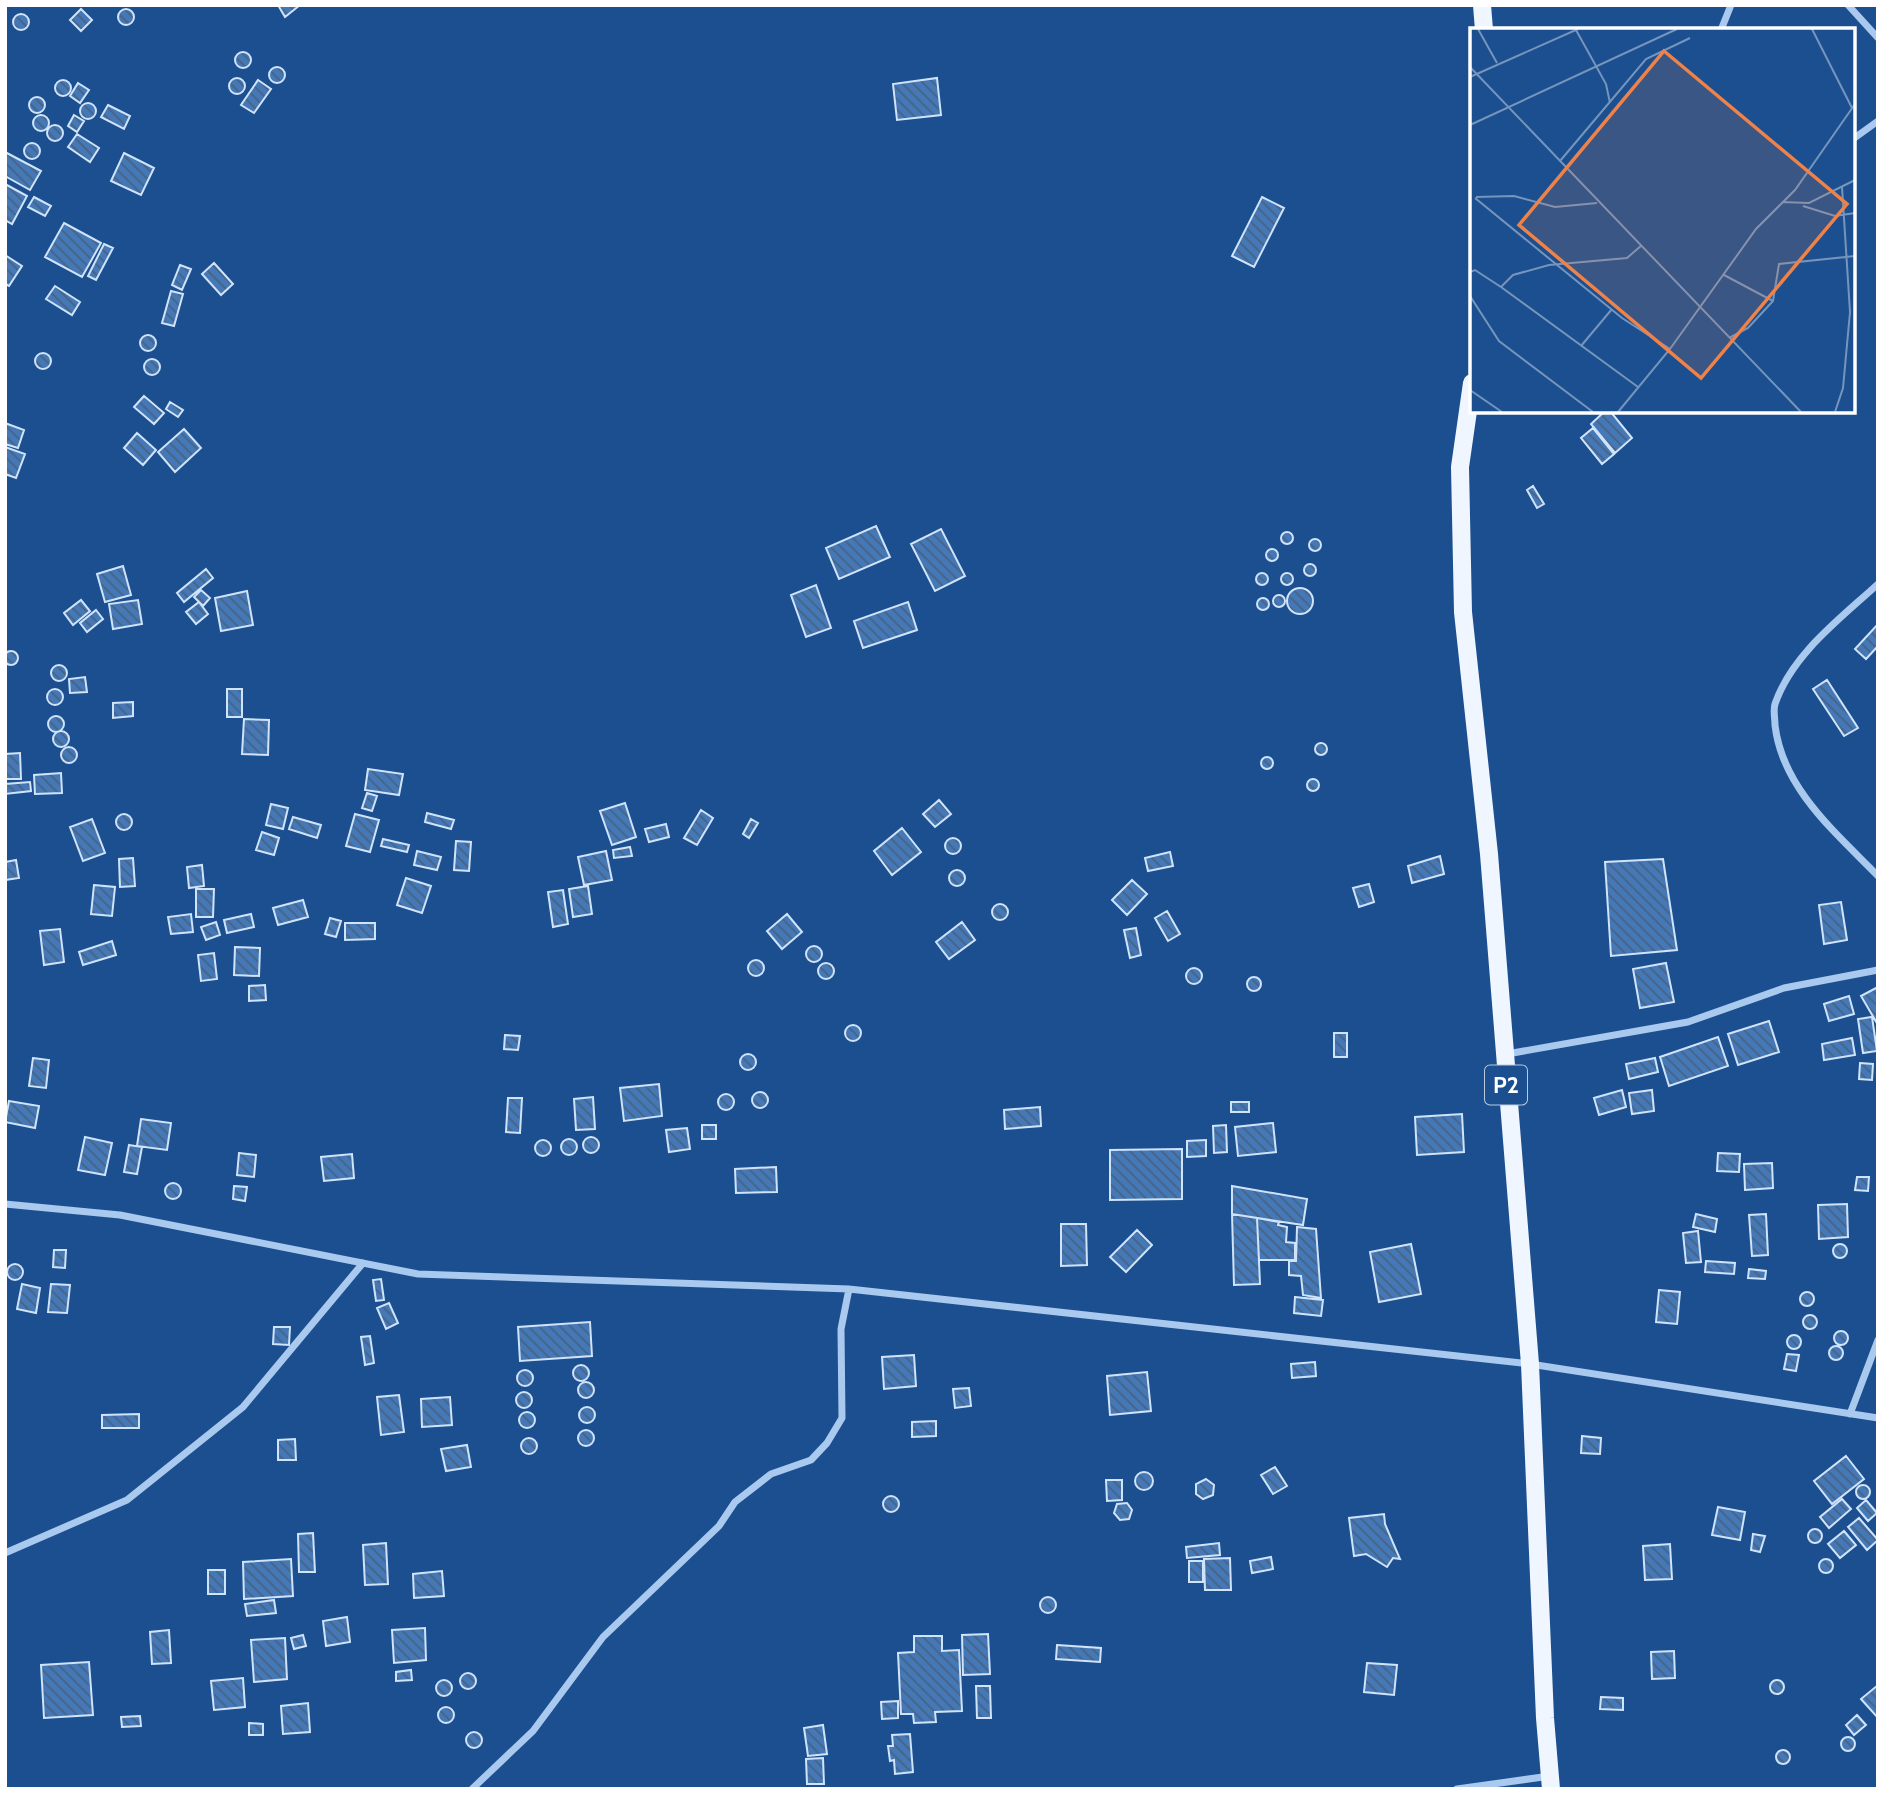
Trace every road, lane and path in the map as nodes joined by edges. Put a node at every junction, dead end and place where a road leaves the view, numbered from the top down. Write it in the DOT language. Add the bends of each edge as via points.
graph roads {
  1 [pos="1482,5"];
  2 [pos="1731,5"];
  3 [pos="1848,5"];
  4 [pos="1484,28"];
  5 [pos="1722,28"];
  6 [pos="1878,38"];
  7 [pos="1878,121"];
  8 [pos="1855,138"];
  9 [pos="1470,397"];
  10 [pos="1878,584"];
  11 [pos="1878,876"];
  12 [pos="1878,970"];
  13 [pos="1503,1055"];
  14 [pos="5,1204"];
  15 [pos="363,1263"];
  16 [pos="849,1289"];
  17 [pos="1878,1340"];
  18 [pos="1530,1364"];
  19 [pos="1850,1413"];
  20 [pos="1878,1418"];
  21 [pos="5,1553"];
  22 [pos="1551,1782"];
  23 [pos="472,1789"];
  24 [pos="1457,1789"];
  1 -- 4 [label="main road"];
  2 -- 5 [label="street"];
  3 -- 6 [label="street"];
  7 -- 8 [label="street"];
  9 -- 13 [label="main road, P2" via="1460,467 1463,612 1489,854"];
  10 -- 11 [label="street" via="1814,643 1787,678 1773,707 1782,760 1796,787"];
  12 -- 13 [label="street" via="1784,988 1688,1022"];
  13 -- 18 [label="main road, P2"];
  14 -- 15 [label="street" via="120,1215"];
  15 -- 16 [label="street" via="418,1274"];
  15 -- 21 [label="street" via="233,1416 127,1500"];
  16 -- 18 [label="street"];
  16 -- 23 [label="street" via="841,1329 842,1418 827,1443 811,1460 771,1474 735,1502 719,1526 603,1637 533,1731"];
  17 -- 19 [label="street"];
  18 -- 19 [label="street"];
  18 -- 22 [label="main road, P2"];
  19 -- 20 [label="street"];
  22 -- 24 [label="street"];
}
